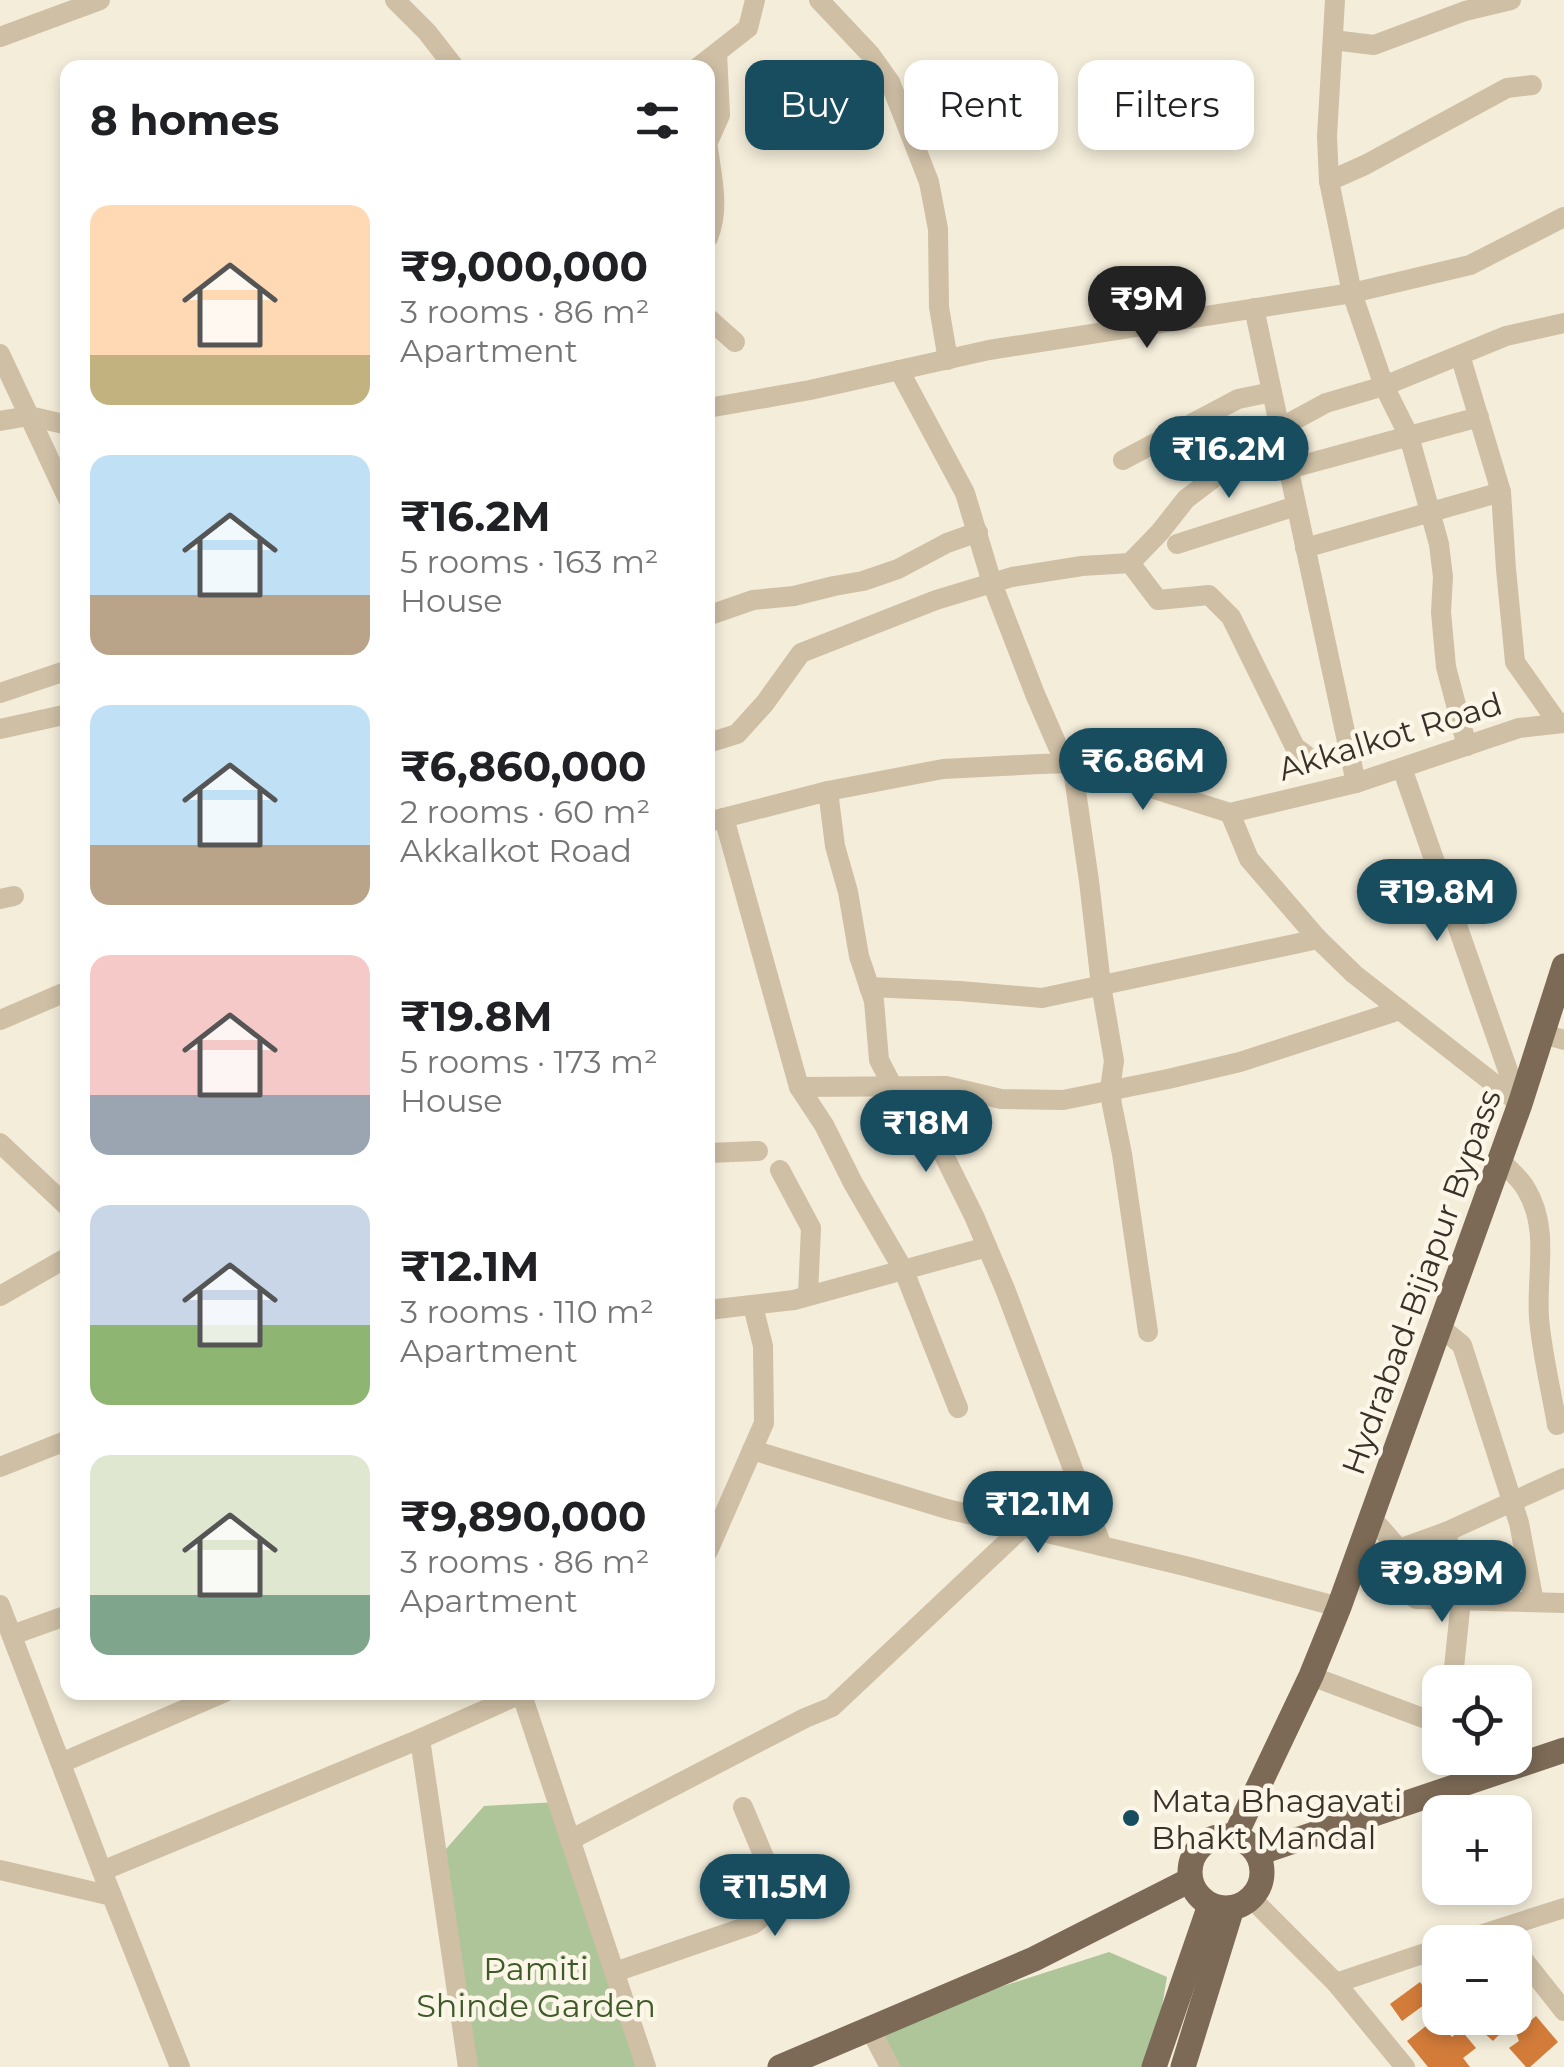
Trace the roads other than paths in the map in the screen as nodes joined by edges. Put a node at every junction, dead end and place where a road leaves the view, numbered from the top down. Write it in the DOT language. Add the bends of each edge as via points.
graph roads {
  1 [pos="100,0"];
  2 [pos="395,0"];
  3 [pos="756,0"];
  4 [pos="818,0"];
  5 [pos="1335,0"];
  6 [pos="1512,0"];
  7 [pos="0,38"];
  8 [pos="1333,40"];
  9 [pos="716,53"];
  10 [pos="449,60"];
  11 [pos="707,60"];
  12 [pos="1532,85"];
  13 [pos="715,128"];
  14 [pos="1329,182"];
  15 [pos="1564,218"];
  16 [pos="1352,293"];
  17 [pos="1254,308"];
  18 [pos="1564,323"];
  19 [pos="715,324"];
  20 [pos="736,342"];
  21 [pos="0,354"];
  22 [pos="1460,355"];
  23 [pos="948,360"];
  24 [pos="899,370"];
  25 [pos="1384,386"];
  26 [pos="1272,392"];
  27 [pos="715,407"];
  28 [pos="29,416"];
  29 [pos="1479,417"];
  30 [pos="0,420"];
  31 [pos="60,423"];
  32 [pos="1278,429"];
  33 [pos="1409,436"];
  34 [pos="1123,460"];
  35 [pos="1288,470"];
  36 [pos="60,481"];
  37 [pos="1502,492"];
  38 [pos="1296,506"];
  39 [pos="1430,512"];
  40 [pos="978,532"];
  41 [pos="1178,544"];
  42 [pos="1305,548"];
  43 [pos="1130,563"];
  44 [pos="992,584"];
  45 [pos="715,614"];
  46 [pos="60,673"];
  47 [pos="0,693"];
  48 [pos="60,716"];
  49 [pos="1561,723"];
  50 [pos="0,730"];
  51 [pos="715,740"];
  52 [pos="1467,746"];
  53 [pos="1306,755"];
  54 [pos="1072,763"];
  55 [pos="1402,768"];
  56 [pos="1356,783"];
  57 [pos="828,791"];
  58 [pos="1230,813"];
  59 [pos="716,820"];
  60 [pos="1318,940"];
  61 [pos="1564,966"];
  62 [pos="1101,985"];
  63 [pos="869,987"];
  64 [pos="60,995"];
  65 [pos="1400,1010"];
  66 [pos="0,1020"];
  67 [pos="1554,1037"];
  68 [pos="892,1085"];
  69 [pos="799,1087"];
  70 [pos="1110,1089"];
  71 [pos="1520,1104"];
  72 [pos="0,1143"];
  73 [pos="758,1150"];
  74 [pos="715,1153"];
  75 [pos="1500,1160"];
  76 [pos="780,1170"];
  77 [pos="60,1199"];
  78 [pos="987,1247"];
  79 [pos="60,1261"];
  80 [pos="904,1271"];
  81 [pos="0,1296"];
  82 [pos="808,1296"];
  83 [pos="753,1306"];
  84 [pos="715,1309"];
  85 [pos="1440,1327"];
  86 [pos="1148,1332"];
  87 [pos="958,1408"];
  88 [pos="1557,1425"];
  89 [pos="60,1443"];
  90 [pos="752,1450"];
  91 [pos="0,1467"];
  92 [pos="1564,1478"];
  93 [pos="1512,1502"];
  94 [pos="1371,1517"];
  95 [pos="1023,1527"];
  96 [pos="1446,1532"];
  97 [pos="715,1535"];
  98 [pos="1362,1544"];
  99 [pos="1102,1546"];
  100 [pos="1461,1600"];
  101 [pos="1534,1602"];
  102 [pos="1564,1603"];
  103 [pos="0,1605"];
  104 [pos="1339,1607"];
  105 [pos="60,1618"];
  106 [pos="12,1636"];
  107 [pos="1454,1665"];
  108 [pos="1311,1676"];
  109 [pos="206,1700"];
  110 [pos="506,1700"];
  111 [pos="524,1700"];
  112 [pos="1422,1718"];
  113 [pos="420,1739"];
  114 [pos="1564,1750"];
  115 [pos="60,1763"];
  116 [pos="743,1807"];
  117 [pos="1235,1836"];
  118 [pos="570,1840"];
  119 [pos="1258,1853"];
  120 [pos="0,1870"];
  121 [pos="102,1871"];
  122 [pos="1190,1880"];
  123 [pos="112,1896"];
  124 [pos="1231,1903"];
  125 [pos="1564,1908"];
  126 [pos="1528,1925"];
  127 [pos="1422,1954"];
  128 [pos="1532,1971"];
  129 [pos="614,1972"];
  130 [pos="1336,1983"];
  131 [pos="1564,2011"];
  132 [pos="870,2029"];
  133 [pos="180,2067"];
  134 [pos="468,2067"];
  135 [pos="646,2067"];
  136 [pos="780,2067"];
  137 [pos="890,2067"];
  138 [pos="1154,2067"];
  139 [pos="1183,2067"];
  140 [pos="1404,2067"];
  1 -- 7 [label="street"];
  2 -- 10 [label="street"];
  3 -- 9 [label="street" via="748,28"];
  4 -- 23 [label="street" via="890,82 929,182"];
  5 -- 8 [label="street"];
  6 -- 8 [label="street" via="1374,45"];
  8 -- 14 [label="street"];
  9 -- 11 [label="street"];
  9 -- 13 [label="street"];
  12 -- 14 [label="street" via="1506,88"];
  14 -- 16 [label="street"];
  15 -- 16 [label="street" via="1470,266"];
  16 -- 17 [label="street"];
  16 -- 25 [label="street"];
  17 -- 23 [label="street"];
  17 -- 26 [label="street"];
  18 -- 22 [label="street"];
  19 -- 20 [label="street"];
  21 -- 28 [label="street"];
  22 -- 25 [label="street"];
  22 -- 29 [label="street"];
  23 -- 24 [label="street"];
  24 -- 27 [label="street"];
  24 -- 40 [label="street" via="965,493"];
  25 -- 32 [label="street" via="1326,404"];
  25 -- 33 [label="street"];
  26 -- 32 [label="street"];
  26 -- 34 [label="street" via="1238,399"];
  28 -- 30 [label="street"];
  28 -- 31 [label="street"];
  28 -- 36 [label="street"];
  29 -- 33 [label="street"];
  29 -- 37 [label="street"];
  32 -- 35 [label="street"];
  32 -- 43 [label="street" via="1186,499"];
  33 -- 35 [label="street"];
  33 -- 39 [label="street"];
  35 -- 38 [label="street"];
  37 -- 39 [label="street"];
  37 -- 49 [label="street" via="1515,662"];
  38 -- 41 [label="street"];
  38 -- 42 [label="street"];
  39 -- 42 [label="street"];
  39 -- 52 [label="street" via="1443,578 1446,667"];
  40 -- 44 [label="street"];
  40 -- 45 [label="street" via="863,581 753,600"];
  42 -- 56 [label="street"];
  43 -- 44 [label="street"];
  43 -- 53 [label="street" via="1158,600 1209,595 1232,617 1294,747"];
  44 -- 51 [label="street" via="801,653 737,734"];
  44 -- 54 [label="street" via="1058,747"];
  46 -- 47 [label="street"];
  48 -- 50 [label="street"];
  49 -- 52 [label="street, Akkalkot Road" via="1519,728"];
  52 -- 55 [label="street, Akkalkot Road"];
  54 -- 57 [label="street" via="943,769"];
  54 -- 58 [label="street"];
  54 -- 62 [label="street"];
  55 -- 56 [label="street, Akkalkot Road"];
  55 -- 71 [label="street"];
  56 -- 58 [label="street, Akkalkot Road"];
  57 -- 59 [label="street"];
  57 -- 63 [label="street" via="834,846"];
  58 -- 60 [label="street" via="1250,859"];
  59 -- 69 [label="street"];
  60 -- 62 [label="street"];
  60 -- 65 [label="street"];
  61 -- 67 [label="main road, Hydrabad-Bijapur Bypass"];
  62 -- 63 [label="street" via="1042,998"];
  62 -- 70 [label="street" via="1114,1061"];
  63 -- 68 [label="street" via="879,1060"];
  64 -- 66 [label="street"];
  65 -- 70 [label="street" via="1240,1062"];
  65 -- 71 [label="street"];
  67 -- 71 [label="main road, Hydrabad-Bijapur Bypass"];
  68 -- 69 [label="street"];
  68 -- 70 [label="street" via="1063,1100"];
  68 -- 78 [label="street" via="924,1115"];
  69 -- 80 [label="street"];
  70 -- 86 [label="street"];
  71 -- 75 [label="main road, Hydrabad-Bijapur Bypass"];
  72 -- 77 [label="street"];
  73 -- 74 [label="street"];
  75 -- 85 [label="main road, Hydrabad-Bijapur Bypass"];
  75 -- 88 [label="street" via="1525,1187 1538,1216 1540,1332"];
  76 -- 82 [label="street" via="811,1228"];
  78 -- 80 [label="street"];
  78 -- 99 [label="street"];
  79 -- 81 [label="street"];
  80 -- 82 [label="street"];
  80 -- 87 [label="street"];
  82 -- 83 [label="street"];
  83 -- 84 [label="street"];
  83 -- 90 [label="street" via="762,1346 764,1424"];
  85 -- 93 [label="street" via="1462,1345"];
  85 -- 94 [label="main road, Hydrabad-Bijapur Bypass"];
  89 -- 91 [label="street"];
  90 -- 95 [label="street"];
  90 -- 97 [label="street"];
  92 -- 93 [label="street"];
  93 -- 96 [label="street"];
  93 -- 101 [label="street"];
  94 -- 96 [label="street" via="1399,1549"];
  94 -- 98 [label="main road, Hydrabad-Bijapur Bypass"];
  95 -- 99 [label="street"];
  95 -- 118 [label="street" via="832,1707"];
  96 -- 100 [label="street"];
  98 -- 100 [label="street" via="1416,1599"];
  98 -- 104 [label="main road, Hydrabad-Bijapur Bypass"];
  99 -- 104 [label="street"];
  100 -- 101 [label="street"];
  100 -- 107 [label="street"];
  101 -- 102 [label="street"];
  103 -- 106 [label="street"];
  104 -- 108 [label="main road, Hydrabad-Bijapur Bypass"];
  105 -- 106 [label="street"];
  106 -- 115 [label="street"];
  108 -- 112 [label="street"];
  108 -- 117 [label="main road, Hydrabad-Bijapur Bypass"];
  109 -- 115 [label="street"];
  110 -- 113 [label="street"];
  111 -- 118 [label="street"];
  113 -- 121 [label="street"];
  113 -- 134 [label="street"];
  114 -- 119 [label="main road"];
  115 -- 121 [label="street"];
  116 -- 129 [label="street" via="782,1900 754,1924"];
  117 -- 119 [label="main road"];
  117 -- 122 [label="main road" via="1200,1846"];
  118 -- 129 [label="street"];
  119 -- 124 [label="main road" via="1259,1888"];
  120 -- 123 [label="street"];
  121 -- 123 [label="street"];
  122 -- 124 [label="main road" via="1201,1899"];
  122 -- 132 [label="main road" via="1034,1959"];
  123 -- 133 [label="street"];
  124 -- 130 [label="street"];
  124 -- 138 [label="main road"];
  124 -- 139 [label="main road"];
  125 -- 126 [label="street"];
  127 -- 130 [label="street"];
  128 -- 131 [label="street"];
  129 -- 135 [label="street"];
  130 -- 140 [label="street"];
  132 -- 136 [label="main road"];
  132 -- 137 [label="street"];
}
